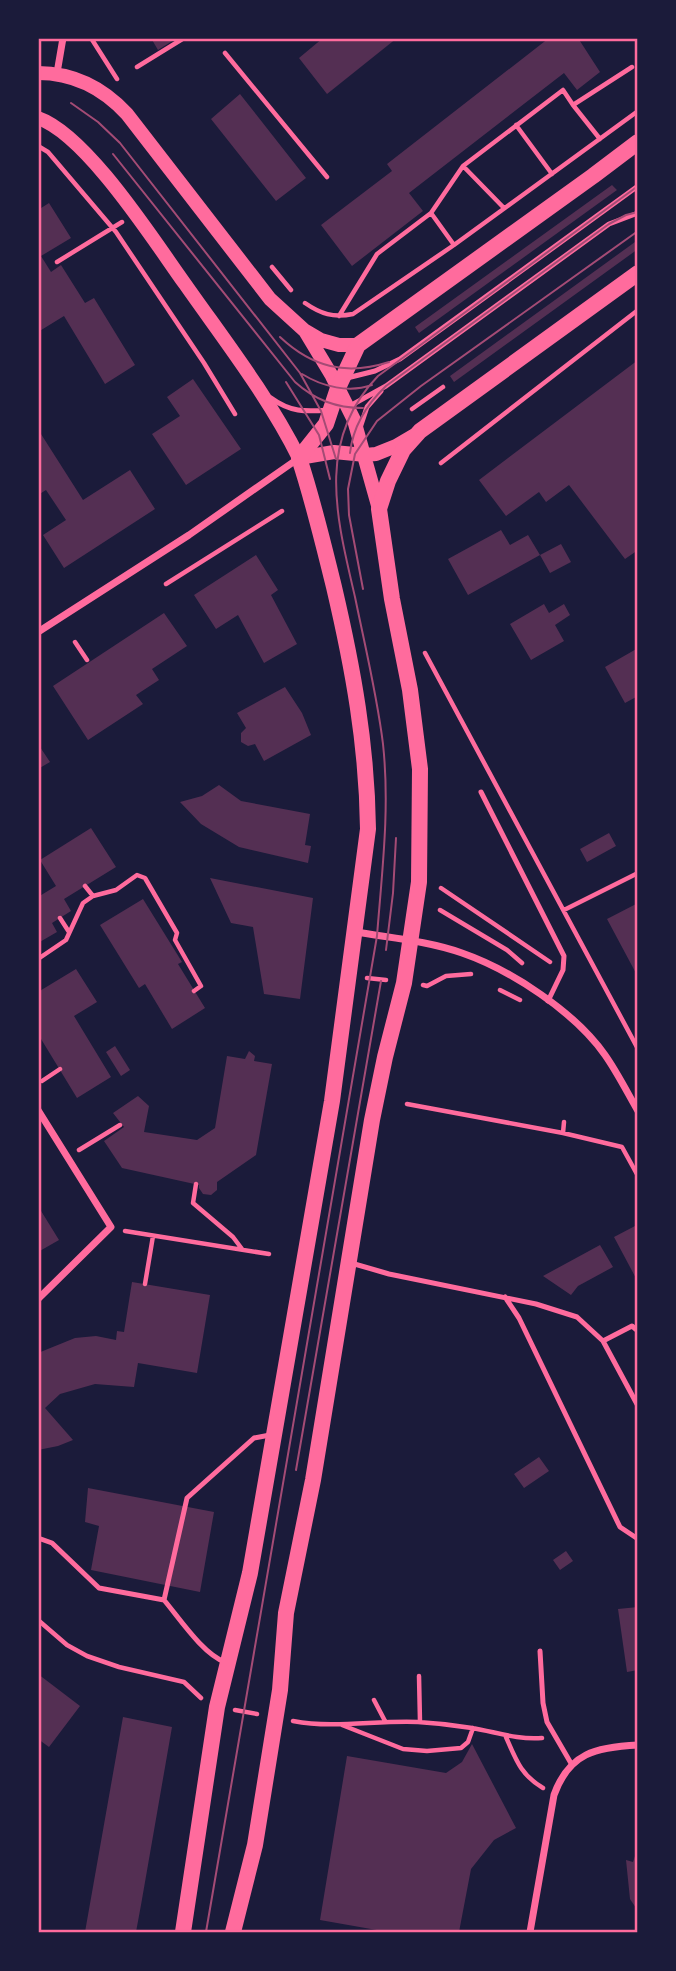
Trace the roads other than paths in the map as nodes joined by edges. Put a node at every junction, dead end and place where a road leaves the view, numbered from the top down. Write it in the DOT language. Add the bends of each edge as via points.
graph roads {
  1 [pos="64,38"];
  2 [pos="38,72"];
  3 [pos="57,73"];
  4 [pos="38,118"];
  5 [pos="638,142"];
  6 [pos="638,186"];
  7 [pos="638,213"];
  8 [pos="638,273"];
  9 [pos="304,330"];
  10 [pos="358,345"];
  11 [pos="337,381"];
  12 [pos="257,386"];
  13 [pos="386,386"];
  14 [pos="348,407"];
  15 [pos="331,410"];
  16 [pos="420,431"];
  17 [pos="359,434"];
  18 [pos="365,456"];
  19 [pos="299,458"];
  20 [pos="379,509"];
  21 [pos="38,632"];
  22 [pos="481,792"];
  23 [pos="355,932"];
  24 [pos="411,941"];
  25 [pos="548,1001"];
  26 [pos="38,1110"];
  27 [pos="638,1111"];
  28 [pos="348,1262"];
  29 [pos="505,1297"];
  30 [pos="38,1298"];
  31 [pos="638,1331"];
  32 [pos="603,1341"];
  33 [pos="638,1406"];
  34 [pos="274,1435"];
  35 [pos="38,1538"];
  36 [pos="638,1539"];
  37 [pos="164,1600"];
  38 [pos="540,1651"];
  39 [pos="228,1662"];
  40 [pos="638,1745"];
  41 [pos="572,1765"];
  42 [pos="183,1933"];
  43 [pos="233,1933"];
  44 [pos="530,1933"];
  1 -- 3 [label="street"];
  2 -- 3 [label="main road"];
  3 -- 9 [label="main road" via="80,80 117,104 270,299"];
  4 -- 12 [label="main road" via="50,122 87,154"];
  5 -- 10 [label="main road"];
  6 -- 11 [label="lane" via="400,359"];
  7 -- 13 [label="lane" via="609,224"];
  8 -- 16 [label="main road"];
  9 -- 10 [label="main road" via="339,345"];
  9 -- 11 [label="main road"];
  10 -- 11 [label="main road"];
  11 -- 14 [label="main road"];
  11 -- 15 [label="main road"];
  12 -- 15 [label="lane" via="285,408"];
  12 -- 19 [label="main road"];
  13 -- 14 [label="lane"];
  13 -- 17 [label="lane" via="368,407"];
  14 -- 15 [label="lane"];
  14 -- 17 [label="main road"];
  15 -- 19 [label="main road" via="319,435"];
  16 -- 18 [label="main road" via="384,452"];
  16 -- 20 [label="main road" via="403,450"];
  17 -- 18 [label="main road"];
  18 -- 19 [label="main road" via="339,452"];
  18 -- 20 [label="main road"];
  19 -- 21 [label="street"];
  19 -- 23 [label="main road" via="342,621 363,732 368,829"];
  20 -- 24 [label="main road" via="420,769 419,882"];
  22 -- 25 [label="lane" via="564,956"];
  23 -- 24 [label="street"];
  23 -- 34 [label="main road" via="332,1101"];
  24 -- 25 [label="street" via="462,953 495,967"];
  24 -- 28 [label="main road"];
  25 -- 27 [label="street" via="605,1054"];
  26 -- 30 [label="street" via="111,1227"];
  28 -- 29 [label="lane"];
  28 -- 43 [label="main road" via="286,1613 280,1690 255,1845"];
  29 -- 32 [label="lane" via="577,1317"];
  29 -- 36 [label="lane" via="621,1527"];
  31 -- 32 [label="lane" via="632,1326"];
  32 -- 33 [label="lane"];
  34 -- 37 [label="lane" via="254,1438 187,1498"];
  34 -- 39 [label="main road" via="250,1573"];
  35 -- 37 [label="lane" via="52,1544 99,1588"];
  37 -- 39 [label="lane" via="216,1658"];
  38 -- 41 [label="lane" via="547,1722"];
  39 -- 42 [label="main road"];
  40 -- 41 [label="street" via="604,1748"];
  41 -- 44 [label="street" via="554,1795"];
}
